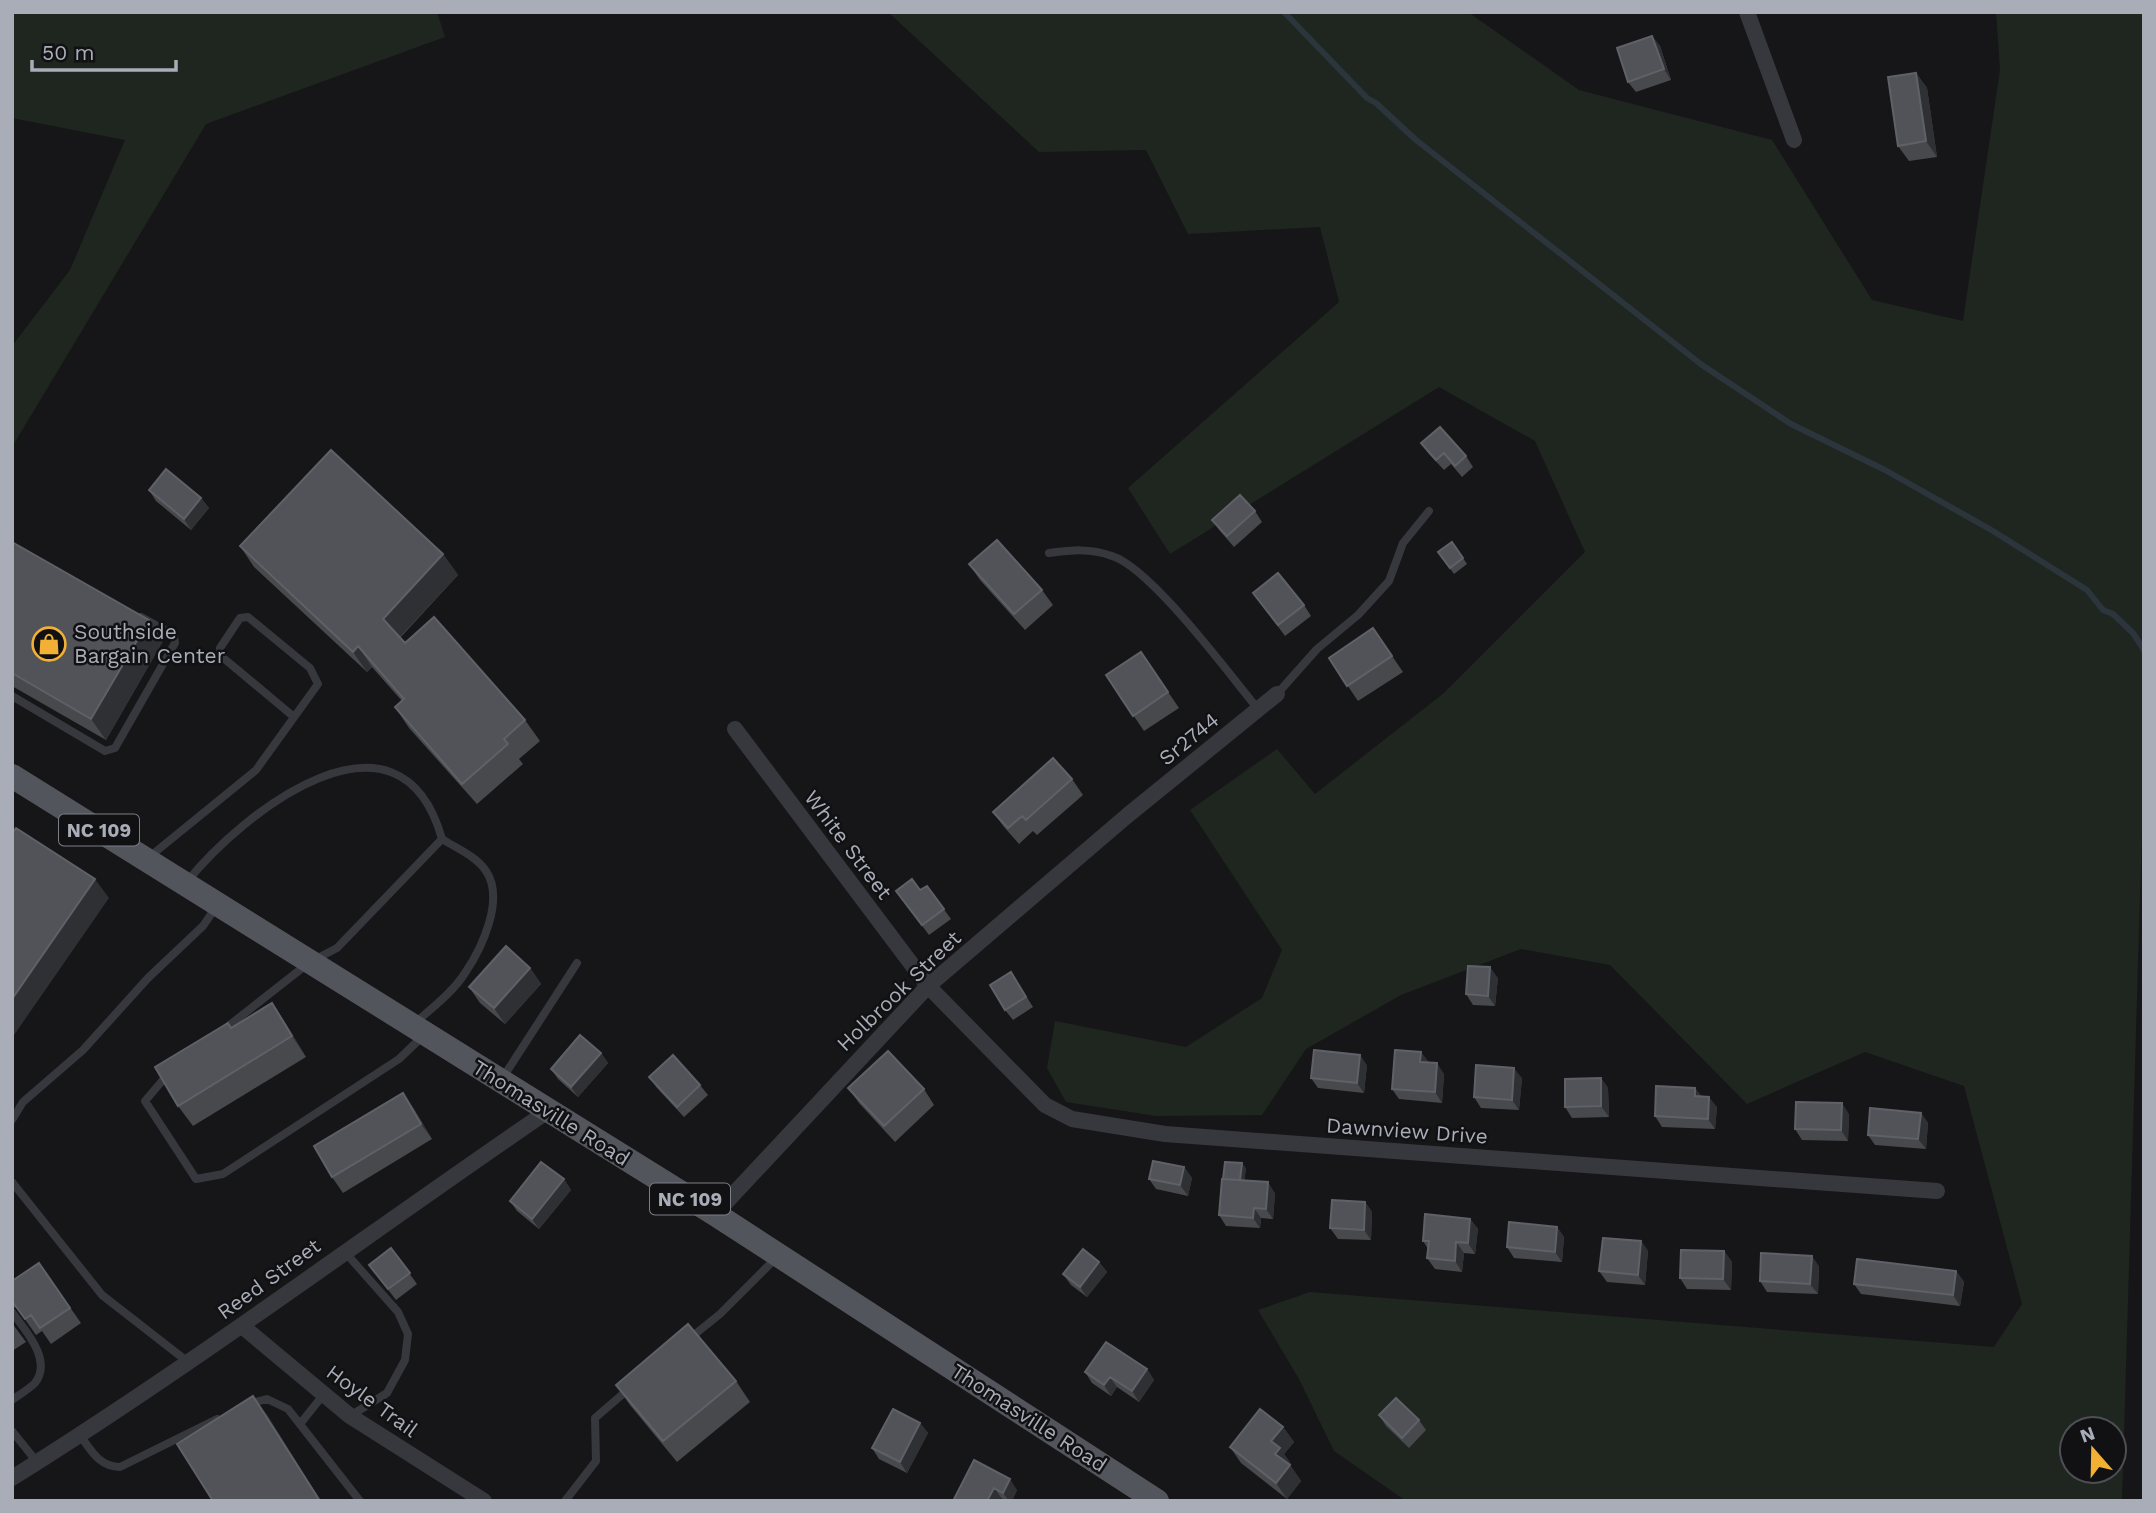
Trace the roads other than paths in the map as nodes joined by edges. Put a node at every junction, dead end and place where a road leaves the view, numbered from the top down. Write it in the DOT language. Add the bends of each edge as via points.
graph roads {
  1 [pos="1747,12"];
  2 [pos="1794,140"];
  3 [pos="1429,511"];
  4 [pos="1049,553"];
  5 [pos="127,609"];
  6 [pos="1277,694"];
  7 [pos="12,696"];
  8 [pos="1258,709"];
  9 [pos="294,717"];
  10 [pos="735,729"];
  11 [pos="12,776"];
  12 [pos="1128,815"];
  13 [pos="442,839"];
  14 [pos="146,859"];
  15 [pos="185,884"];
  16 [pos="218,905"];
  17 [pos="310,962"];
  18 [pos="577,963"];
  19 [pos="928,986"];
  20 [pos="418,1030"];
  21 [pos="218,1034"];
  22 [pos="179,1064"];
  23 [pos="500,1082"];
  24 [pos="548,1111"];
  25 [pos="12,1120"];
  26 [pos="12,1182"];
  27 [pos="1937,1191"];
  28 [pos="715,1214"];
  29 [pos="344,1251"];
  30 [pos="779,1255"];
  31 [pos="12,1312"];
  32 [pos="242,1326"];
  33 [pos="678,1348"];
  34 [pos="188,1362"];
  35 [pos="636,1383"];
  36 [pos="324,1394"];
  37 [pos="12,1400"];
  38 [pos="241,1407"];
  39 [pos="350,1416"];
  40 [pos="220,1417"];
  41 [pos="300,1424"];
  42 [pos="12,1431"];
  43 [pos="79,1434"];
  44 [pos="37,1462"];
  45 [pos="12,1478"];
  46 [pos="360,1501"];
  47 [pos="484,1501"];
  48 [pos="565,1501"];
  49 [pos="1157,1501"];
  1 -- 2 [label="street"];
  3 -- 6 [label="lane" via="1403,544 1388,581"];
  4 -- 8 [label="lane" via="1080,548 1114,556 1144,574"];
  5 -- 7 [label="lane" via="174,635 175,643 115,748 105,751"];
  6 -- 8 [label="street, Sr2744"];
  8 -- 12 [label="street, Sr2744"];
  9 -- 9 [label="lane" via="318,684 310,668 248,617 240,618 220,648 222,656"];
  9 -- 14 [label="lane" via="256,770"];
  10 -- 19 [label="street, White Street"];
  11 -- 14 [label="main road, Thomasville Road / NC 109"];
  12 -- 19 [label="street, Holbrook Street"];
  13 -- 15 [label="lane" via="435,813 419,789 393,770 359,766 332,773 273,803 207,856"];
  13 -- 17 [label="lane" via="337,948"];
  13 -- 20 [label="lane" via="487,871 493,897 485,935 465,974"];
  14 -- 15 [label="main road, Thomasville Road / NC 109"];
  15 -- 16 [label="main road, Thomasville Road / NC 109"];
  16 -- 17 [label="main road, Thomasville Road / NC 109"];
  16 -- 25 [label="lane" via="83,1051 23,1102"];
  17 -- 20 [label="main road, Thomasville Road / NC 109"];
  17 -- 21 [label="lane"];
  18 -- 23 [label="lane"];
  19 -- 27 [label="street, Dawnview Drive" via="1045,1105 1072,1119 1165,1134"];
  19 -- 28 [label="street, Holbrook Street"];
  20 -- 22 [label="lane" via="399,1059 223,1174 196,1180 145,1101"];
  20 -- 23 [label="main road, Thomasville Road / NC 109"];
  23 -- 24 [label="main road, Thomasville Road / NC 109"];
  24 -- 28 [label="main road, Thomasville Road / NC 109"];
  24 -- 29 [label="street, Reed Street"];
  26 -- 34 [label="lane" via="102,1295"];
  28 -- 30 [label="main road, Thomasville Road / NC 109"];
  29 -- 32 [label="street, Reed Street"];
  29 -- 39 [label="lane" via="398,1312 408,1334 405,1360 387,1394"];
  30 -- 33 [label="lane"];
  30 -- 49 [label="main road, Thomasville Road / NC 109"];
  31 -- 37 [label="lane" via="36,1345 40,1362 36,1381"];
  32 -- 34 [label="street, Reed Street"];
  32 -- 36 [label="street, Hoyle Trail"];
  34 -- 43 [label="street, Reed Street"];
  35 -- 48 [label="lane" via="595,1418 596,1461"];
  36 -- 39 [label="street, Hoyle Trail"];
  36 -- 41 [label="lane"];
  38 -- 41 [label="lane" via="275,1401"];
  39 -- 47 [label="street, Hoyle Trail"];
  40 -- 43 [label="lane" via="133,1462 109,1467"];
  41 -- 46 [label="lane"];
  42 -- 44 [label="lane"];
  43 -- 44 [label="street, Reed Street"];
  44 -- 45 [label="street, Reed Street"];
}
